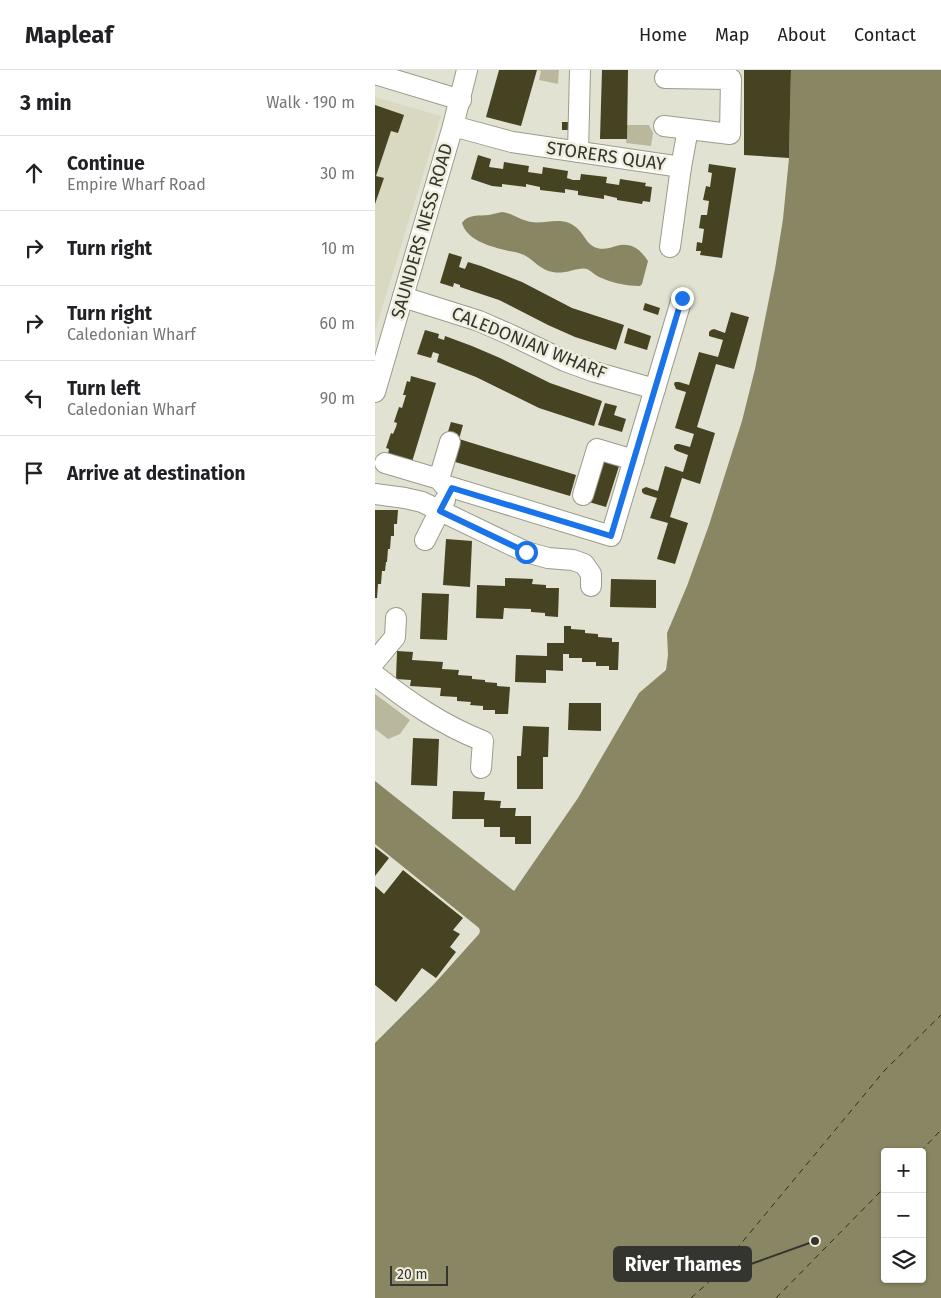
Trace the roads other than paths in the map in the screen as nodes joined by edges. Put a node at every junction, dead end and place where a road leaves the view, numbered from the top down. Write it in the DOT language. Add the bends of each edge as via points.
graph roads {
  1 [pos="467,70"];
  2 [pos="580,70"];
  3 [pos="375,74"];
  4 [pos="665,78"];
  5 [pos="461,100"];
  6 [pos="453,126"];
  7 [pos="664,126"];
  8 [pos="688,129"];
  9 [pos="578,152"];
  10 [pos="681,167"];
  11 [pos="670,246"];
  12 [pos="403,297"];
  13 [pos="682,298"];
  14 [pos="655,389"];
  15 [pos="375,392"];
  16 [pos="450,442"];
  17 [pos="634,460"];
  18 [pos="385,463"];
  19 [pos="445,483"];
  20 [pos="375,494"];
  21 [pos="583,495"];
  22 [pos="440,511"];
  23 [pos="425,540"];
  24 [pos="591,586"];
  25 [pos="396,618"];
  26 [pos="375,661"];
  27 [pos="375,675"];
  28 [pos="481,768"];
  1 -- 5 [label="street, SAUNDERS NESS ROAD"];
  2 -- 9 [label="street"];
  3 -- 5 [label="street"];
  4 -- 8 [label="street" via="731,79 730,134"];
  5 -- 6 [label="street, SAUNDERS NESS ROAD"];
  6 -- 9 [label="street, STORERS QUAY" via="512,142"];
  6 -- 12 [label="street, SAUNDERS NESS ROAD"];
  7 -- 8 [label="street"];
  8 -- 10 [label="street"];
  9 -- 10 [label="street, STORERS QUAY"];
  10 -- 11 [label="street, STORERS QUAY"];
  12 -- 14 [label="street, CALEDONIAN WHARF" via="479,321 565,362"];
  12 -- 15 [label="street, SAUNDERS NESS ROAD"];
  13 -- 14 [label="street"];
  14 -- 17 [label="street"];
  16 -- 19 [label="street"];
  17 -- 19 [label="street" via="611,536"];
  17 -- 21 [label="street" via="597,449"];
  18 -- 19 [label="street"];
  19 -- 22 [label="street"];
  20 -- 22 [label="street" via="422,502"];
  22 -- 23 [label="street"];
  22 -- 24 [label="street" via="526,552 585,564 591,574"];
  25 -- 26 [label="street" via="395,637"];
  27 -- 28 [label="street" via="441,722 483,741"];
}
